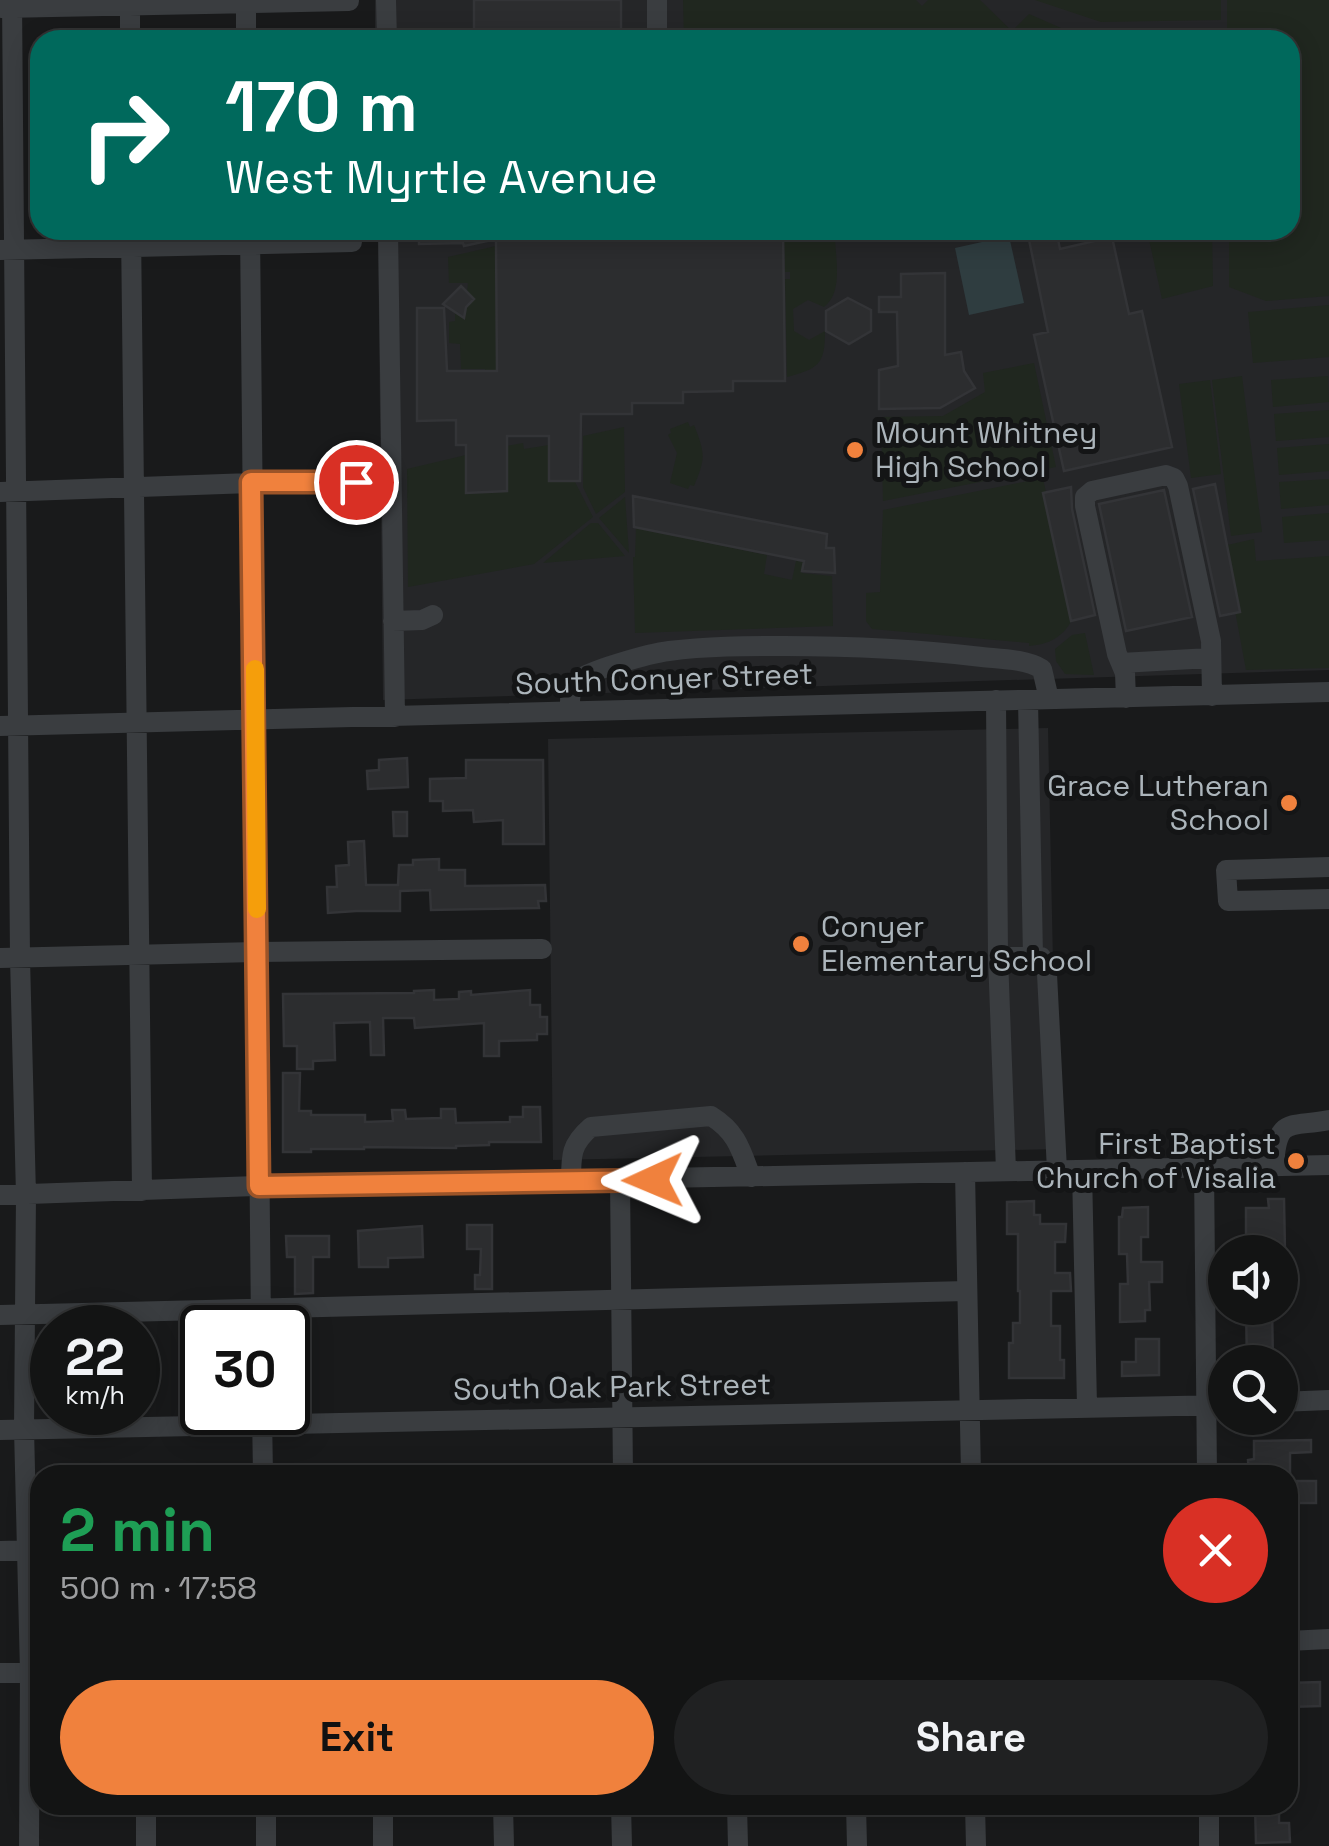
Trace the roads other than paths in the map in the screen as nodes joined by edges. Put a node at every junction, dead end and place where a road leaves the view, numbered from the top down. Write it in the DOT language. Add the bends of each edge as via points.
graph roads {
  1 [pos="386,0"];
  2 [pos="657,0"];
  3 [pos="246,1"];
  4 [pos="350,1"];
  5 [pos="130,2"];
  6 [pos="8,5"];
  7 [pos="130,30"];
  8 [pos="246,30"];
  9 [pos="387,30"];
  10 [pos="658,30"];
  11 [pos="110,240"];
  12 [pos="131,240"];
  13 [pos="250,240"];
  14 [pos="311,240"];
  15 [pos="388,240"];
  16 [pos="352,242"];
  17 [pos="7,250"];
  18 [pos="251,482"];
  19 [pos="356,482"];
  20 [pos="133,487"];
  21 [pos="7,492"];
  22 [pos="433,614"];
  23 [pos="392,621"];
  24 [pos="1210,658"];
  25 [pos="1121,663"];
  26 [pos="1329,692"];
  27 [pos="1212,696"];
  28 [pos="1126,698"];
  29 [pos="1039,699"];
  30 [pos="996,700"];
  31 [pos="570,712"];
  32 [pos="395,717"];
  33 [pos="256,720"];
  34 [pos="137,723"];
  35 [pos="10,726"];
  36 [pos="997,852"];
  37 [pos="1031,852"];
  38 [pos="1329,867"];
  39 [pos="1329,899"];
  40 [pos="542,950"];
  41 [pos="258,952"];
  42 [pos="139,956"];
  43 [pos="998,956"];
  44 [pos="1033,956"];
  45 [pos="10,958"];
  46 [pos="1329,1120"];
  47 [pos="1329,1165"];
  48 [pos="1204,1166"];
  49 [pos="1274,1166"];
  50 [pos="1057,1170"];
  51 [pos="1082,1170"];
  52 [pos="1006,1171"];
  53 [pos="965,1172"];
  54 [pos="751,1177"];
  55 [pos="620,1180"];
  56 [pos="571,1181"];
  57 [pos="259,1186"];
  58 [pos="142,1191"];
  59 [pos="0,1195"];
  60 [pos="26,1195"];
  61 [pos="967,1291"];
  62 [pos="621,1300"];
  63 [pos="261,1305"];
  64 [pos="25,1314"];
  65 [pos="0,1315"];
  66 [pos="310,1316"];
  67 [pos="180,1317"];
  68 [pos="1212,1345"];
  69 [pos="1329,1400"];
  70 [pos="1298,1401"];
  71 [pos="1208,1405"];
  72 [pos="1086,1406"];
  73 [pos="969,1410"];
  74 [pos="622,1417"];
  75 [pos="310,1419"];
  76 [pos="180,1422"];
  77 [pos="24,1429"];
  78 [pos="0,1430"];
  79 [pos="262,1435"];
  80 [pos="1211,1435"];
  81 [pos="263,1465"];
  82 [pos="623,1465"];
  83 [pos="970,1465"];
  84 [pos="1207,1465"];
  85 [pos="30,1502"];
  86 [pos="30,1550"];
  87 [pos="0,1551"];
  88 [pos="1329,1640"];
  89 [pos="1298,1641"];
  90 [pos="0,1672"];
  91 [pos="30,1672"];
  92 [pos="31,1815"];
  93 [pos="146,1815"];
  94 [pos="266,1815"];
  95 [pos="383,1815"];
  96 [pos="503,1815"];
  97 [pos="620,1815"];
  98 [pos="737,1815"];
  99 [pos="856,1815"];
  100 [pos="976,1815"];
  101 [pos="1208,1815"];
  102 [pos="30,1846"];
  103 [pos="146,1846"];
  104 [pos="266,1846"];
  105 [pos="383,1846"];
  106 [pos="504,1846"];
  107 [pos="622,1846"];
  108 [pos="738,1846"];
  109 [pos="857,1846"];
  110 [pos="976,1846"];
  111 [pos="1209,1846"];
  1 -- 9 [label="street"];
  2 -- 10 [label="street"];
  3 -- 4 [label="street"];
  3 -- 5 [label="street"];
  3 -- 8 [label="street"];
  5 -- 6 [label="street"];
  5 -- 7 [label="street"];
  6 -- 17 [label="street"];
  11 -- 17 [label="street"];
  12 -- 20 [label="street"];
  13 -- 18 [label="street"];
  14 -- 16 [label="street"];
  15 -- 23 [label="street"];
  17 -- 21 [label="street"];
  18 -- 19 [label="street"];
  18 -- 20 [label="street"];
  18 -- 33 [label="street"];
  20 -- 21 [label="street"];
  20 -- 34 [label="street"];
  21 -- 35 [label="street"];
  22 -- 23 [label="street"];
  23 -- 32 [label="street"];
  24 -- 25 [label="street"];
  24 -- 25 [label="street" via="1178,486 1166,475 1085,497"];
  24 -- 27 [label="street"];
  25 -- 28 [label="street"];
  26 -- 27 [label="street, South Conyer Street"];
  27 -- 28 [label="street, South Conyer Street"];
  28 -- 29 [label="street, South Conyer Street"];
  29 -- 30 [label="street, South Conyer Street"];
  29 -- 31 [label="street" via="1042,669 1027,663 933,651 725,646 664,651 584,677 572,689"];
  29 -- 37 [label="street"];
  30 -- 31 [label="street, South Conyer Street"];
  30 -- 36 [label="street"];
  31 -- 32 [label="street, South Conyer Street"];
  32 -- 33 [label="street, South Conyer Street"];
  33 -- 34 [label="street, South Conyer Street"];
  33 -- 41 [label="street"];
  34 -- 35 [label="street, South Conyer Street"];
  34 -- 42 [label="street"];
  35 -- 45 [label="street"];
  36 -- 37 [label="street"];
  36 -- 43 [label="street"];
  37 -- 44 [label="street"];
  38 -- 39 [label="street" via="1226,870 1228,901"];
  40 -- 41 [label="street"];
  41 -- 42 [label="street"];
  41 -- 57 [label="street"];
  42 -- 45 [label="street"];
  42 -- 58 [label="street"];
  43 -- 44 [label="street"];
  43 -- 52 [label="street"];
  44 -- 50 [label="street" via="1041,957 1047,974"];
  45 -- 60 [label="street"];
  46 -- 49 [label="street" via="1298,1122 1280,1132"];
  47 -- 49 [label="street"];
  48 -- 49 [label="street"];
  48 -- 51 [label="street"];
  48 -- 68 [label="street"];
  50 -- 51 [label="street"];
  50 -- 52 [label="street"];
  51 -- 72 [label="street"];
  52 -- 53 [label="street"];
  53 -- 54 [label="street"];
  53 -- 61 [label="street"];
  54 -- 55 [label="street"];
  54 -- 56 [label="street" via="728,1126 711,1116 591,1127 576,1140"];
  55 -- 56 [label="street"];
  55 -- 62 [label="street"];
  56 -- 57 [label="street"];
  57 -- 58 [label="street"];
  57 -- 63 [label="street"];
  58 -- 60 [label="street"];
  59 -- 60 [label="street"];
  60 -- 64 [label="street"];
  61 -- 62 [label="street"];
  61 -- 73 [label="street"];
  62 -- 66 [label="street"];
  62 -- 74 [label="street"];
  64 -- 65 [label="street"];
  64 -- 67 [label="street"];
  64 -- 77 [label="street"];
  69 -- 70 [label="street"];
  71 -- 72 [label="street, South Oak Park Street"];
  72 -- 73 [label="street, South Oak Park Street"];
  73 -- 74 [label="street, South Oak Park Street"];
  73 -- 83 [label="street"];
  74 -- 75 [label="street, South Oak Park Street"];
  74 -- 82 [label="street"];
  76 -- 77 [label="street, South Oak Park Street"];
  77 -- 78 [label="street, South Oak Park Street"];
  77 -- 85 [label="street"];
  79 -- 81 [label="street"];
  80 -- 84 [label="street"];
  86 -- 87 [label="street"];
  88 -- 89 [label="street"];
  90 -- 91 [label="street"];
  92 -- 102 [label="street"];
  93 -- 103 [label="street"];
  94 -- 104 [label="street"];
  95 -- 105 [label="street"];
  96 -- 106 [label="street"];
  97 -- 107 [label="street"];
  98 -- 108 [label="street"];
  99 -- 109 [label="street"];
  100 -- 110 [label="street"];
  101 -- 111 [label="street"];
}
